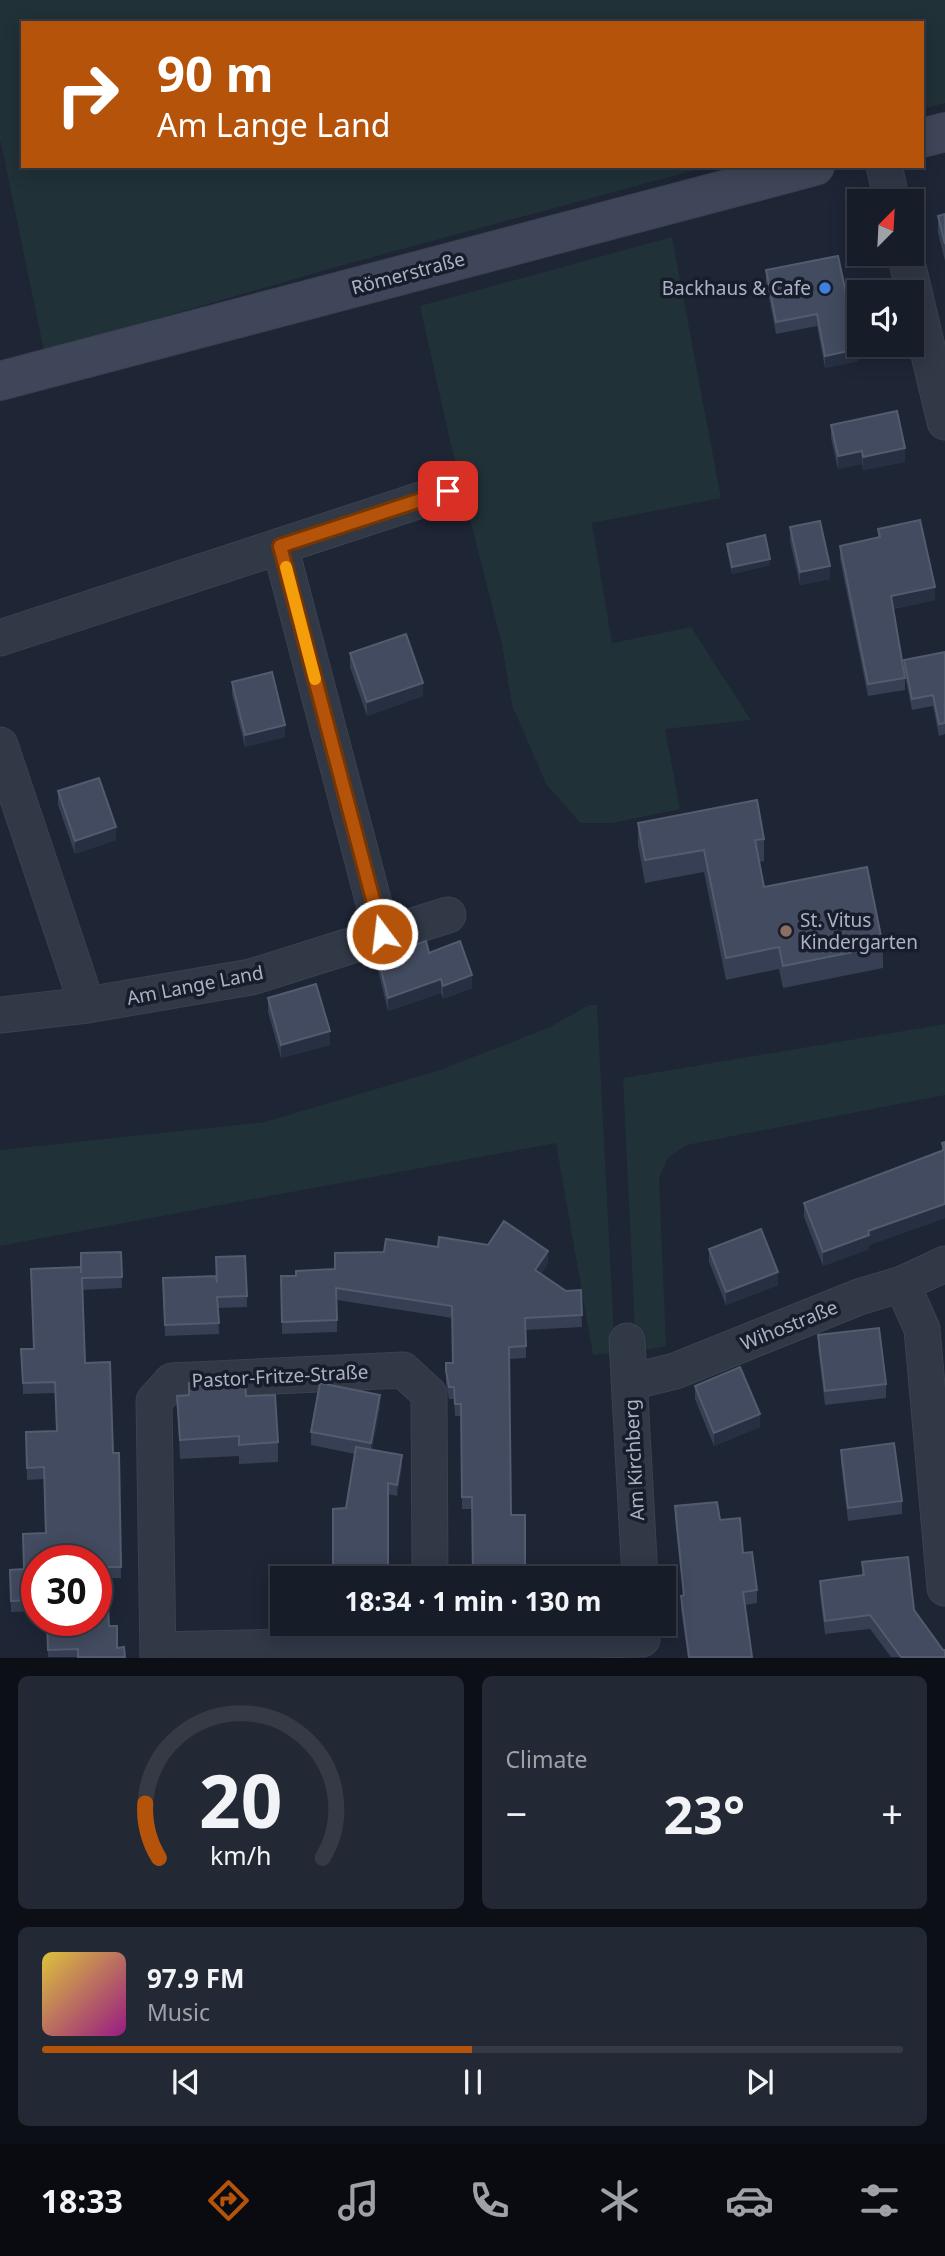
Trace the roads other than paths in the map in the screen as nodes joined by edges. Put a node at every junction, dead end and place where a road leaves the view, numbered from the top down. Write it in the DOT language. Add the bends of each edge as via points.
graph roads {
  1 [pos="945,132"];
  2 [pos="924,137"];
  3 [pos="807,168"];
  4 [pos="884,168"];
  5 [pos="889,189"];
  6 [pos="908,266"];
  7 [pos="0,381"];
  8 [pos="945,422"];
  9 [pos="448,491"];
  10 [pos="280,546"];
  11 [pos="0,638"];
  12 [pos="0,745"];
  13 [pos="448,915"];
  14 [pos="382,934"];
  15 [pos="87,1004"];
  16 [pos="0,1014"];
  17 [pos="945,1264"];
  18 [pos="902,1284"];
  19 [pos="627,1341"];
  20 [pos="631,1382"];
  21 [pos="430,1566"];
  22 [pos="639,1566"];
  23 [pos="945,1588"];
  24 [pos="416,1636"];
  25 [pos="473,1636"];
  26 [pos="643,1640"];
  27 [pos="158,1654"];
  1 -- 2 [label="street"];
  3 -- 7 [label="street, Römerstraße"];
  4 -- 5 [label="street"];
  6 -- 8 [label="street"];
  9 -- 10 [label="street"];
  10 -- 11 [label="street"];
  10 -- 14 [label="street"];
  12 -- 15 [label="street"];
  13 -- 14 [label="street, Am Lange Land"];
  14 -- 15 [label="street, Am Lange Land" via="251,977"];
  15 -- 16 [label="street, Am Lange Land"];
  17 -- 18 [label="street, Wihostraße"];
  18 -- 20 [label="street, Wihostraße" via="675,1371"];
  18 -- 23 [label="street" via="922,1329"];
  19 -- 20 [label="street, Am Kirchberg"];
  20 -- 22 [label="street, Am Kirchberg"];
  21 -- 27 [label="street, Pastor-Fritze-Straße" via="429,1394 403,1370 172,1381 154,1401"];
  24 -- 27 [label="street, Pastor-Fritze-Straße"];
  25 -- 26 [label="street, Pastor-Fritze-Straße"];
}
